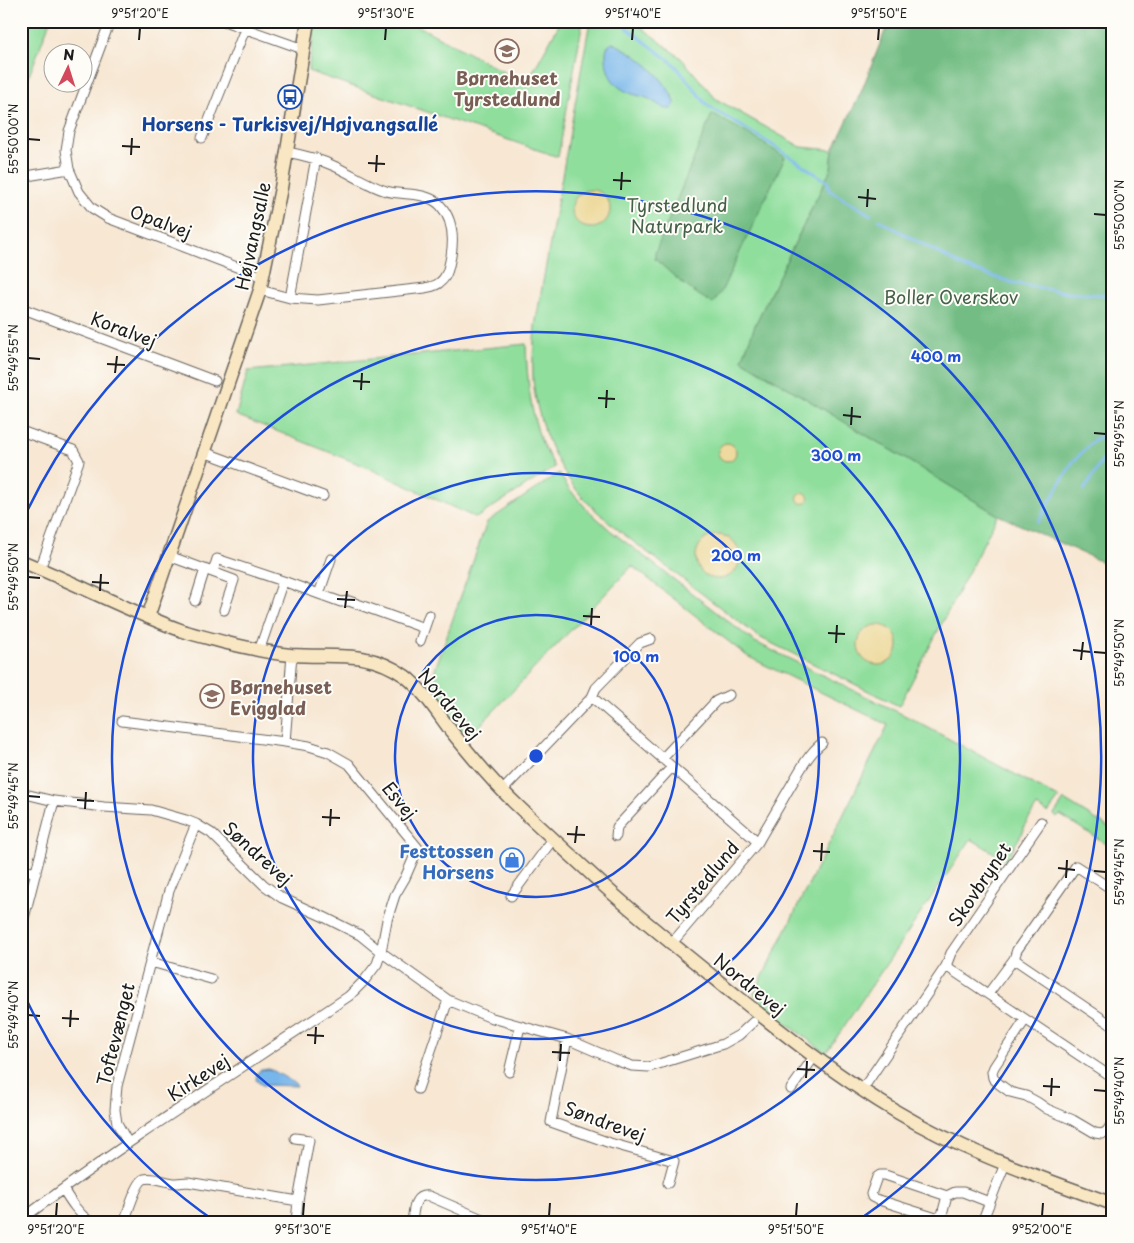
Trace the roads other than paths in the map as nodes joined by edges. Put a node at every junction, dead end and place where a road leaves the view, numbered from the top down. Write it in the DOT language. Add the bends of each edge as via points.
graph roads {
  1 [pos="110,21"];
  2 [pos="224,21"];
  3 [pos="308,21"];
  4 [pos="245,29"];
  5 [pos="304,49"];
  6 [pos="202,138"];
  7 [pos="287,152"];
  8 [pos="316,158"];
  9 [pos="69,169"];
  10 [pos="21,177"];
  11 [pos="263,277"];
  12 [pos="260,290"];
  13 [pos="290,298"];
  14 [pos="21,308"];
  15 [pos="215,381"];
  16 [pos="21,431"];
  17 [pos="204,452"];
  18 [pos="323,496"];
  19 [pos="169,556"];
  20 [pos="331,559"];
  21 [pos="21,561"];
  22 [pos="40,568"];
  23 [pos="209,571"];
  24 [pos="284,581"];
  25 [pos="319,594"];
  26 [pos="195,601"];
  27 [pos="224,610"];
  28 [pos="429,615"];
  29 [pos="148,617"];
  30 [pos="424,628"];
  31 [pos="651,639"];
  32 [pos="420,641"];
  33 [pos="259,650"];
  34 [pos="292,655"];
  35 [pos="728,695"];
  36 [pos="592,697"];
  37 [pos="122,721"];
  38 [pos="285,742"];
  39 [pos="822,742"];
  40 [pos="662,759"];
  41 [pos="672,767"];
  42 [pos="502,791"];
  43 [pos="21,793"];
  44 [pos="54,801"];
  45 [pos="1041,822"];
  46 [pos="196,824"];
  47 [pos="616,836"];
  48 [pos="553,839"];
  49 [pos="758,842"];
  50 [pos="21,869"];
  51 [pos="36,873"];
  52 [pos="1113,890"];
  53 [pos="511,896"];
  54 [pos="21,930"];
  55 [pos="672,944"];
  56 [pos="381,952"];
  57 [pos="1014,959"];
  58 [pos="151,962"];
  59 [pos="946,966"];
  60 [pos="211,979"];
  61 [pos="988,994"];
  62 [pos="448,1000"];
  63 [pos="1025,1020"];
  64 [pos="752,1022"];
  65 [pos="520,1026"];
  66 [pos="1113,1026"];
  67 [pos="567,1039"];
  68 [pos="814,1057"];
  69 [pos="509,1072"];
  70 [pos="1113,1078"];
  71 [pos="418,1089"];
  72 [pos="791,1089"];
  73 [pos="862,1090"];
  74 [pos="1113,1122"];
  75 [pos="295,1138"];
  76 [pos="128,1143"];
  77 [pos="1005,1164"];
  78 [pos="668,1183"];
  79 [pos="63,1189"];
  80 [pos="947,1196"];
  81 [pos="298,1201"];
  82 [pos="989,1202"];
  83 [pos="1113,1204"];
  84 [pos="21,1220"];
  85 [pos="90,1222"];
  86 [pos="125,1222"];
  87 [pos="296,1222"];
  88 [pos="412,1222"];
  89 [pos="489,1222"];
  90 [pos="982,1222"];
  1 -- 9 [label="street, Opalvej" via="69,131 66,150"];
  2 -- 4 [label="street"];
  3 -- 5 [label="street, Højvangsalle"];
  4 -- 5 [label="street"];
  4 -- 6 [label="street"];
  5 -- 7 [label="street, Højvangsalle"];
  7 -- 8 [label="street"];
  7 -- 11 [label="street, Højvangsalle"];
  8 -- 13 [label="street"];
  8 -- 13 [label="street" via="369,185 424,196 439,204 451,223 449,264 440,283 425,288 318,300"];
  9 -- 10 [label="street"];
  9 -- 11 [label="street, Opalvej" via="78,192 92,208 108,218"];
  11 -- 12 [label="street, Højvangsalle"];
  12 -- 13 [label="street"];
  12 -- 17 [label="street, Højvangsalle"];
  14 -- 15 [label="street, Koralvej"];
  16 -- 22 [label="street" via="73,450 79,461"];
  17 -- 18 [label="street"];
  17 -- 19 [label="street, Højvangsalle"];
  19 -- 23 [label="street"];
  19 -- 29 [label="street, Højvangsalle"];
  20 -- 25 [label="street"];
  21 -- 22 [label="street, Nordrevej"];
  22 -- 29 [label="street, Nordrevej"];
  23 -- 24 [label="street" via="217,559"];
  23 -- 26 [label="street"];
  23 -- 27 [label="street" via="234,580"];
  24 -- 25 [label="street"];
  24 -- 33 [label="street"];
  25 -- 30 [label="street"];
  28 -- 30 [label="street, Nordrevej"];
  29 -- 33 [label="street, Nordrevej" via="196,634"];
  30 -- 32 [label="street, Nordrevej"];
  31 -- 36 [label="street" via="640,643 596,688"];
  33 -- 34 [label="street, Nordrevej"];
  34 -- 38 [label="street"];
  34 -- 42 [label="street, Nordrevej" via="354,656 372,660 405,677 419,689"];
  35 -- 40 [label="street" via="716,701"];
  36 -- 40 [label="street, Tyrstedlund"];
  36 -- 42 [label="street"];
  37 -- 38 [label="street, Esvej"];
  38 -- 56 [label="street, Esvej" via="328,752 349,764 418,848 395,895"];
  39 -- 49 [label="street, Tyrstedlund" via="804,763"];
  40 -- 41 [label="street, Tyrstedlund"];
  41 -- 47 [label="street" via="617,827"];
  41 -- 49 [label="street, Tyrstedlund"];
  42 -- 48 [label="street, Nordrevej"];
  43 -- 44 [label="street, Søndrevej"];
  44 -- 46 [label="street, Søndrevej" via="151,810"];
  44 -- 51 [label="street"];
  45 -- 59 [label="street, Skovbrynet"];
  46 -- 56 [label="street, Søndrevej" via="211,832 264,885 282,898 360,935"];
  46 -- 58 [label="street, Toftevænget" via="169,891"];
  48 -- 53 [label="street"];
  48 -- 55 [label="street, Nordrevej"];
  49 -- 55 [label="street, Tyrstedlund"];
  50 -- 51 [label="street"];
  51 -- 54 [label="street"];
  52 -- 57 [label="street" via="1076,866"];
  55 -- 68 [label="street, Nordrevej"];
  56 -- 62 [label="street, Søndrevej"];
  56 -- 76 [label="street, Kirkevej" via="377,964 349,996"];
  57 -- 61 [label="street"];
  57 -- 66 [label="street"];
  58 -- 60 [label="street"];
  58 -- 76 [label="street, Toftevænget" via="116,1086 117,1123"];
  59 -- 61 [label="street"];
  59 -- 73 [label="street, Skovbrynet"];
  61 -- 63 [label="street"];
  62 -- 65 [label="street, Søndrevej"];
  62 -- 71 [label="street"];
  63 -- 70 [label="street"];
  63 -- 74 [label="street" via="994,1067 993,1078 1010,1092 1032,1099 1095,1133 1107,1131"];
  64 -- 67 [label="street, Søndrevej" via="723,1044 649,1067 632,1066"];
  65 -- 67 [label="street, Søndrevej"];
  65 -- 69 [label="street"];
  67 -- 78 [label="street, Søndrevej" via="552,1122 674,1161"];
  68 -- 72 [label="street"];
  68 -- 73 [label="street, Nordrevej"];
  73 -- 77 [label="street, Nordrevej" via="946,1139"];
  75 -- 81 [label="street" via="309,1140"];
  76 -- 79 [label="street, Kirkevej"];
  77 -- 82 [label="street"];
  77 -- 83 [label="street, Nordrevej"];
  79 -- 84 [label="street, Kirkevej"];
  79 -- 85 [label="street" via="72,1204"];
  80 -- 80 [label="street" via="885,1175 877,1178 871,1194 876,1200 936,1218 942,1215"];
  80 -- 82 [label="street" via="964,1192"];
  81 -- 86 [label="street" via="188,1182 145,1179 138,1187"];
  81 -- 87 [label="street"];
  82 -- 90 [label="street"];
  88 -- 89 [label="street" via="415,1203 430,1196"];
}
